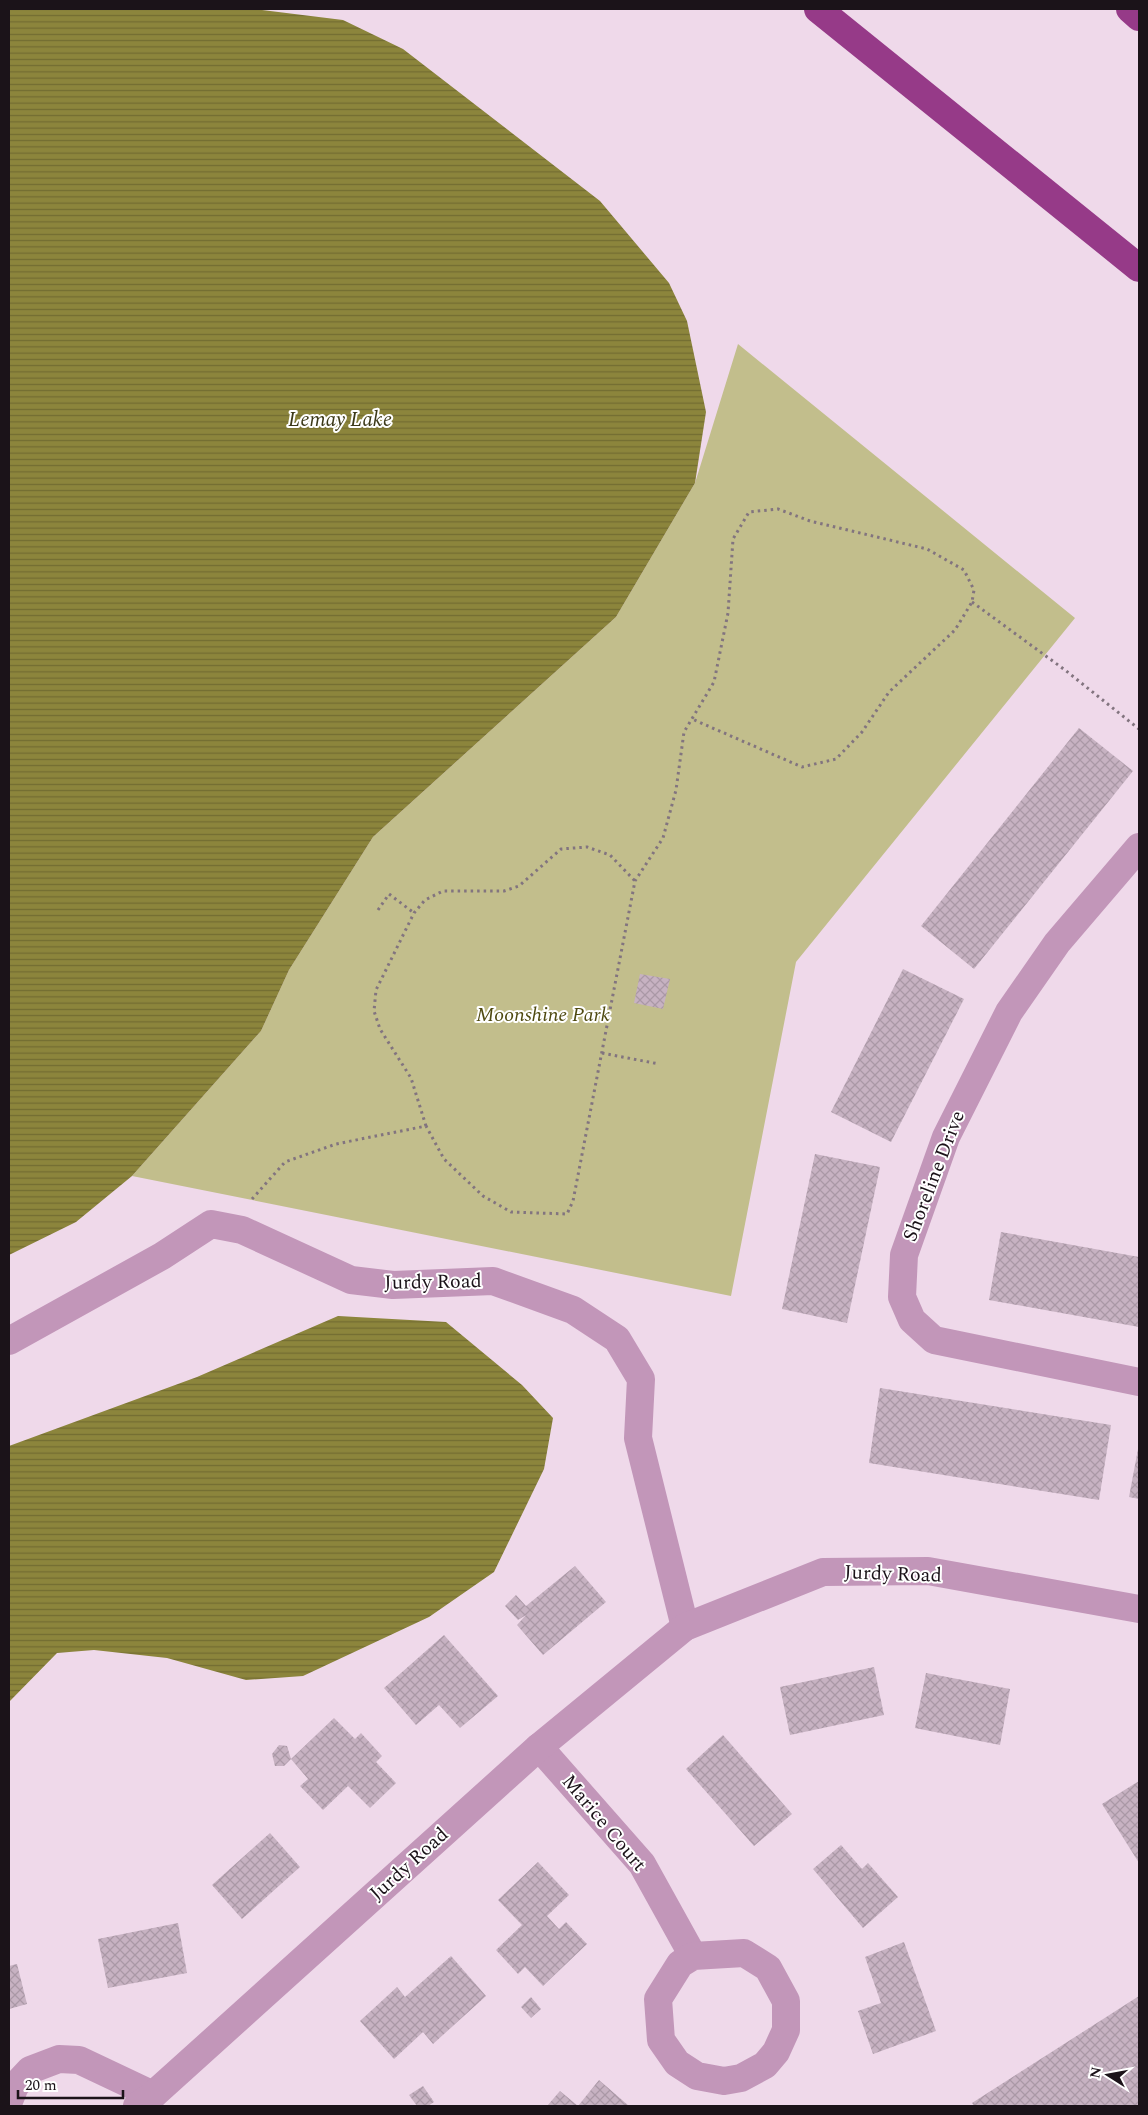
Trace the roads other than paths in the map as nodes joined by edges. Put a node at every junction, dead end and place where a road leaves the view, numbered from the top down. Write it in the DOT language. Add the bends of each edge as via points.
graph roads {
  1 [pos="818,9"];
  2 [pos="1130,9"];
  3 [pos="1139,16"];
  4 [pos="1139,268"];
  5 [pos="1139,847"];
  6 [pos="9,1341"];
  7 [pos="1139,1382"];
  8 [pos="1139,1609"];
  9 [pos="685,1626"];
  10 [pos="539,1747"];
  11 [pos="693,1956"];
  12 [pos="145,2100"];
  13 [pos="9,2101"];
  1 -- 4 [label="highway"];
  2 -- 3 [label="highway"];
  5 -- 7 [label="street, Shoreline Drive" via="1057,943 1009,1012 946,1137 904,1255 902,1297 912,1320 934,1340"];
  6 -- 9 [label="street, Jurdy Road" via="162,1256 212,1224 242,1230 351,1280 393,1285 493,1282 573,1310 617,1339 640,1379 638,1438"];
  8 -- 9 [label="street, Jurdy Road" via="928,1571 823,1572"];
  9 -- 10 [label="street, Jurdy Road"];
  10 -- 11 [label="street, Marice Court" via="642,1864"];
  10 -- 12 [label="street, Jurdy Road"];
  11 -- 11 [label="street" via="680,1964 658,1999 661,2040 677,2063 697,2076 724,2081 742,2078 765,2065 776,2052 786,2030 786,2001 768,1968 744,1953"];
  12 -- 13 [label="street" via="79,2060 59,2059 30,2070 15,2086"];
}
